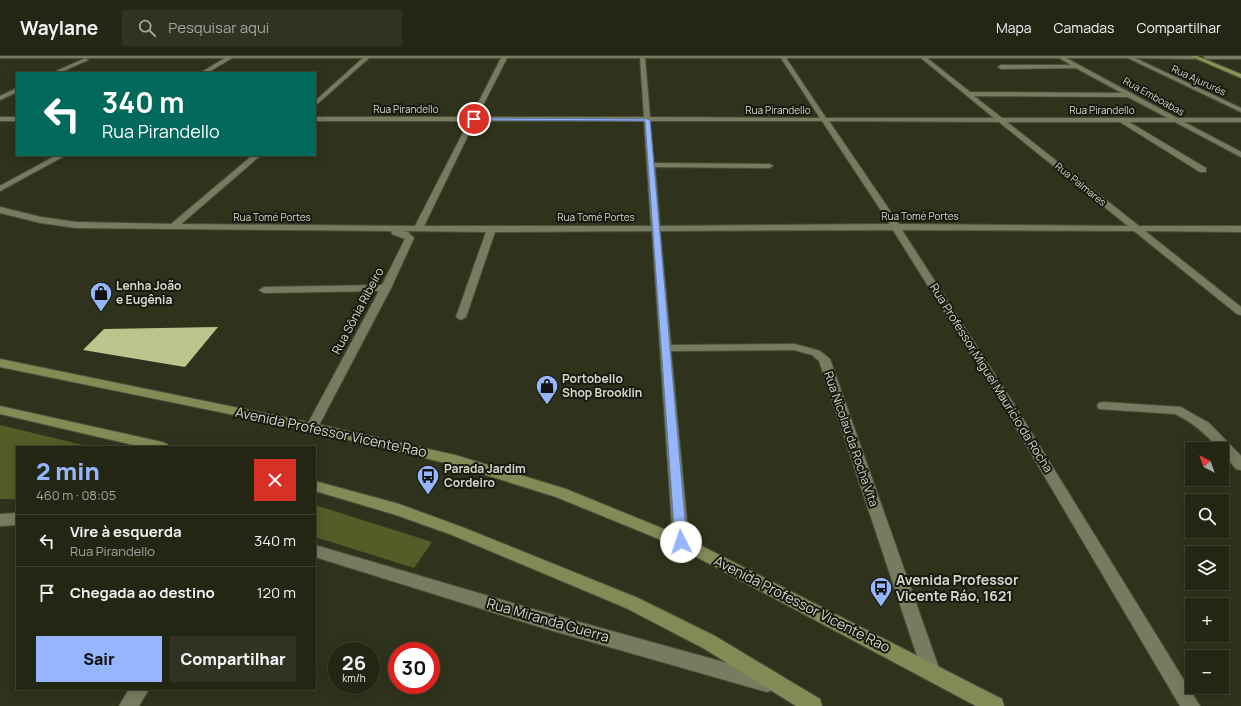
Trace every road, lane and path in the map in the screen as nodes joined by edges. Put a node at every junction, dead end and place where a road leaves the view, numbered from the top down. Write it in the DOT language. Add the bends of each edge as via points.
graph roads {
  1 [pos="0,56"];
  2 [pos="92,56"];
  3 [pos="185,56"];
  4 [pos="232,56"];
  5 [pos="367,56"];
  6 [pos="468,56"];
  7 [pos="505,56"];
  8 [pos="642,56"];
  9 [pos="782,56"];
  10 [pos="822,56"];
  11 [pos="921,56"];
  12 [pos="1058,56"];
  13 [pos="1193,56"];
  14 [pos="1204,56"];
  15 [pos="1127,57"];
  16 [pos="1241,57"];
  17 [pos="1001,67"];
  18 [pos="1079,67"];
  19 [pos="57,72"];
  20 [pos="205,72"];
  21 [pos="1241,72"];
  22 [pos="1241,76"];
  23 [pos="16,90"];
  24 [pos="968,94"];
  25 [pos="1130,95"];
  26 [pos="0,98"];
  27 [pos="316,103"];
  28 [pos="1241,110"];
  29 [pos="316,118"];
  30 [pos="0,119"];
  31 [pos="16,119"];
  32 [pos="474,119"];
  33 [pos="1000,119"];
  34 [pos="647,120"];
  35 [pos="824,120"];
  36 [pos="1122,120"];
  37 [pos="1176,120"];
  38 [pos="1241,120"];
  39 [pos="1232,150"];
  40 [pos="1241,150"];
  41 [pos="1241,155"];
  42 [pos="60,156"];
  43 [pos="256,156"];
  44 [pos="651,165"];
  45 [pos="769,166"];
  46 [pos="1203,170"];
  47 [pos="0,189"];
  48 [pos="0,210"];
  49 [pos="173,227"];
  50 [pos="896,227"];
  51 [pos="377,228"];
  52 [pos="656,228"];
  53 [pos="418,229"];
  54 [pos="491,229"];
  55 [pos="1138,229"];
  56 [pos="1241,229"];
  57 [pos="386,288"];
  58 [pos="264,290"];
  59 [pos="1241,312"];
  60 [pos="461,317"];
  61 [pos="665,348"];
  62 [pos="0,363"];
  63 [pos="1103,406"];
  64 [pos="0,410"];
  65 [pos="312,428"];
  66 [pos="158,446"];
  67 [pos="1241,465"];
  68 [pos="316,486"];
  69 [pos="16,519"];
  70 [pos="0,520"];
  71 [pos="681,542"];
  72 [pos="316,551"];
  73 [pos="931,671"];
  74 [pos="781,687"];
  75 [pos="139,690"];
  76 [pos="128,706"];
  77 [pos="813,706"];
  78 [pos="995,706"];
  79 [pos="1191,706"];
  1 -- 2 [label="street"];
  2 -- 3 [label="street"];
  2 -- 19 [label="street"];
  3 -- 4 [label="street"];
  4 -- 5 [label="street"];
  4 -- 20 [label="street"];
  5 -- 6 [label="street"];
  5 -- 27 [label="street"];
  6 -- 7 [label="street"];
  7 -- 8 [label="street"];
  7 -- 32 [label="street"];
  8 -- 9 [label="street"];
  8 -- 34 [label="street"];
  9 -- 10 [label="street"];
  9 -- 35 [label="street, Rua Professor Miguel Maurício da Rocha"];
  10 -- 11 [label="street"];
  11 -- 12 [label="street"];
  11 -- 24 [label="street, Rua Palmares"];
  12 -- 15 [label="street"];
  12 -- 18 [label="street, Rua Emboabas"];
  13 -- 15 [label="street"];
  13 -- 22 [label="highway"];
  14 -- 16 [label="street"];
  14 -- 21 [label="highway"];
  15 -- 28 [label="street, Rua Ajururés"];
  17 -- 18 [label="street"];
  18 -- 25 [label="street, Rua Emboabas"];
  23 -- 26 [label="street"];
  24 -- 25 [label="street"];
  24 -- 33 [label="street, Rua Palmares"];
  25 -- 37 [label="street, Rua Emboabas"];
  29 -- 32 [label="street, Rua Pirandello"];
  30 -- 31 [label="street"];
  32 -- 34 [label="street, Rua Pirandello"];
  32 -- 53 [label="street"];
  33 -- 35 [label="street, Rua Pirandello"];
  33 -- 36 [label="street, Rua Pirandello"];
  33 -- 55 [label="street, Rua Palmares"];
  34 -- 35 [label="street, Rua Pirandello"];
  34 -- 44 [label="street"];
  35 -- 50 [label="street, Rua Professor Miguel Maurício da Rocha"];
  36 -- 37 [label="street, Rua Pirandello"];
  36 -- 46 [label="street"];
  37 -- 38 [label="street, Rua Pirandello"];
  37 -- 39 [label="street, Rua Emboabas"];
  39 -- 40 [label="street"];
  39 -- 41 [label="street, Rua Emboabas"];
  42 -- 47 [label="street"];
  43 -- 49 [label="street"];
  44 -- 45 [label="street"];
  44 -- 52 [label="street"];
  48 -- 49 [label="street, Rua Tomé Portes" via="76,225"];
  49 -- 51 [label="street, Rua Tomé Portes"];
  50 -- 52 [label="street, Rua Tomé Portes"];
  50 -- 55 [label="street, Rua Tomé Portes"];
  50 -- 79 [label="street, Rua Professor Miguel Maurício da Rocha" via="1009,406"];
  51 -- 53 [label="street, Rua Tomé Portes"];
  51 -- 57 [label="street, Rua Sônia Ribeiro" via="405,234 410,238"];
  52 -- 54 [label="street, Rua Tomé Portes"];
  52 -- 61 [label="street"];
  53 -- 54 [label="street, Rua Tomé Portes"];
  54 -- 60 [label="street"];
  55 -- 56 [label="street, Rua Tomé Portes"];
  55 -- 59 [label="street, Rua Palmares"];
  57 -- 58 [label="street"];
  57 -- 65 [label="street, Rua Sônia Ribeiro"];
  61 -- 71 [label="street"];
  61 -- 73 [label="street, Rua Nicolau da Rocha Vita" via="795,347 816,353 824,360"];
  62 -- 65 [label="main road, Avenida Professor Vicente Rao"];
  63 -- 67 [label="street" via="1176,410 1186,413 1202,423"];
  64 -- 66 [label="main road"];
  65 -- 71 [label="main road, Avenida Professor Vicente Rao" via="454,460 561,493"];
  68 -- 74 [label="main road" via="399,510 457,531 632,603 709,642"];
  69 -- 70 [label="street"];
  71 -- 73 [label="main road, Avenida Professor Vicente Rao"];
  72 -- 74 [label="street, Rua Miranda Guerra" via="543,620"];
  73 -- 78 [label="main road, Avenida Professor Vicente Rao"];
  74 -- 77 [label="main road"];
  75 -- 76 [label="street"];
}
